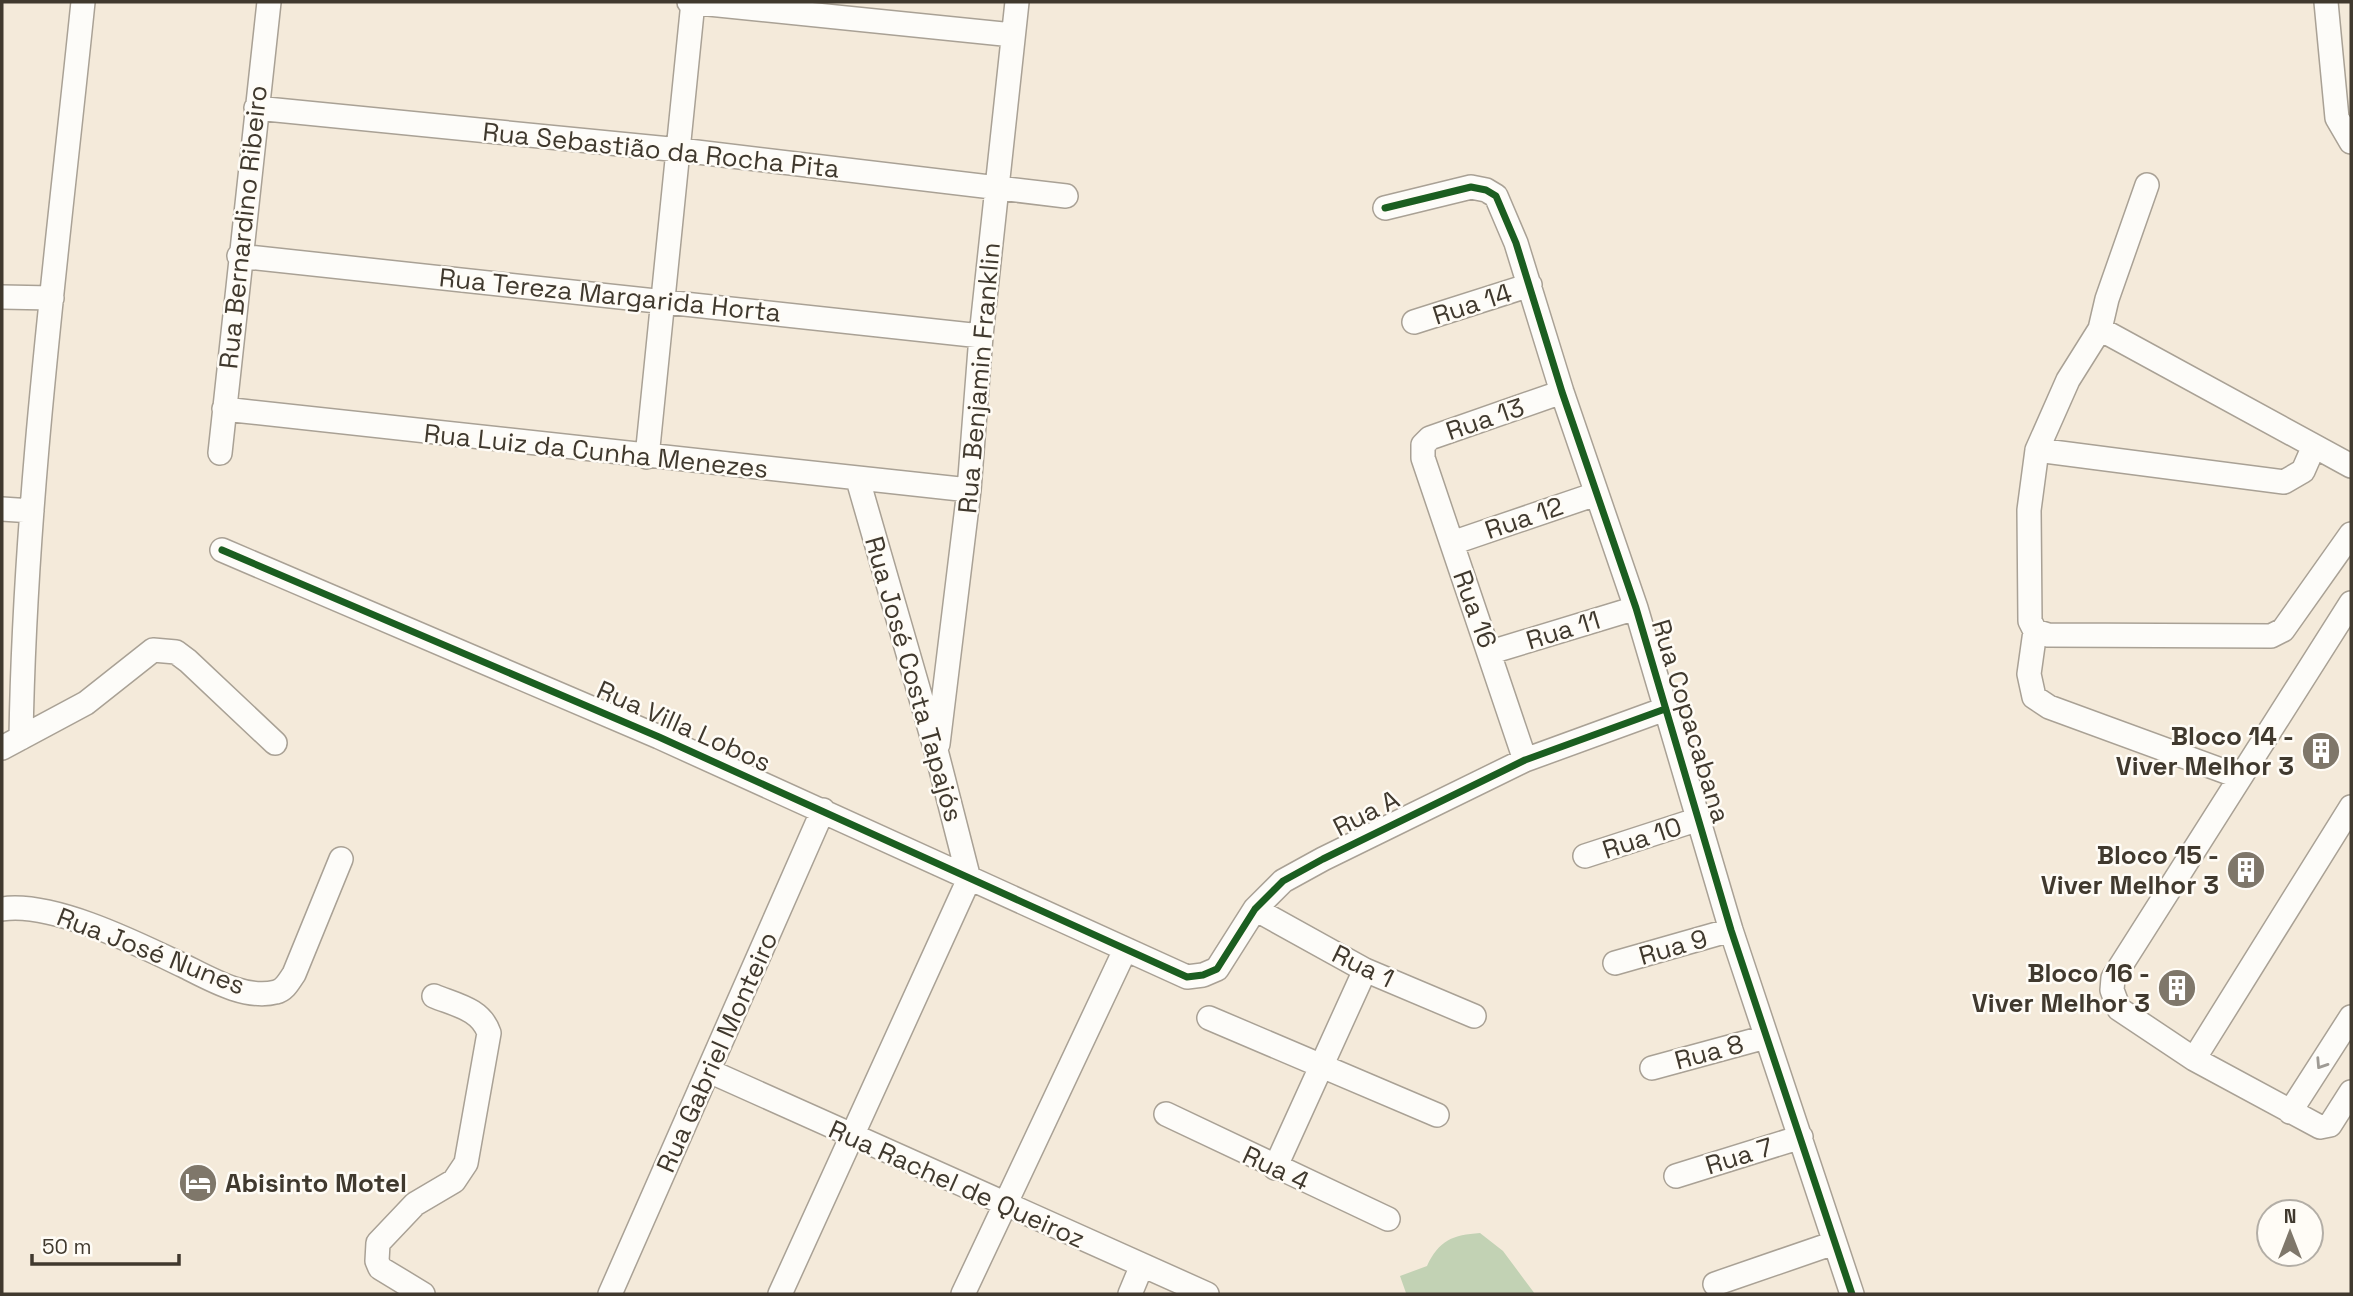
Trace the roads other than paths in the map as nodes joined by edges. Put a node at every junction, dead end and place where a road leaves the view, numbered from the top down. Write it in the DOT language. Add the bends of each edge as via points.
graph roads {
  1 [pos="83,2"];
  2 [pos="269,2"];
  3 [pos="691,2"];
  4 [pos="1017,2"];
  5 [pos="2326,2"];
  6 [pos="1013,35"];
  7 [pos="256,108"];
  8 [pos="2351,142"];
  9 [pos="680,150"];
  10 [pos="2147,184"];
  11 [pos="998,187"];
  12 [pos="1066,197"];
  13 [pos="1385,208"];
  14 [pos="239,256"];
  15 [pos="1530,285"];
  16 [pos="2,297"];
  17 [pos="52,298"];
  18 [pos="662,299"];
  19 [pos="1414,322"];
  20 [pos="2099,329"];
  21 [pos="981,335"];
  22 [pos="1562,392"];
  23 [pos="224,409"];
  24 [pos="2314,446"];
  25 [pos="2037,450"];
  26 [pos="220,453"];
  27 [pos="647,457"];
  28 [pos="1423,458"];
  29 [pos="2351,466"];
  30 [pos="858,480"];
  31 [pos="969,490"];
  32 [pos="1596,494"];
  33 [pos="2,509"];
  34 [pos="32,511"];
  35 [pos="2351,534"];
  36 [pos="1452,543"];
  37 [pos="222,550"];
  38 [pos="2351,603"];
  39 [pos="1636,608"];
  40 [pos="2035,631"];
  41 [pos="2342,636"];
  42 [pos="1491,652"];
  43 [pos="12,654"];
  44 [pos="1665,709"];
  45 [pos="11,743"];
  46 [pos="275,743"];
  47 [pos="937,754"];
  48 [pos="1525,760"];
  49 [pos="2240,777"];
  50 [pos="2351,807"];
  51 [pos="823,810"];
  52 [pos="1699,819"];
  53 [pos="1585,856"];
  54 [pos="341,859"];
  55 [pos="969,879"];
  56 [pos="2,909"];
  57 [pos="1255,909"];
  58 [pos="1731,930"];
  59 [pos="1125,950"];
  60 [pos="1615,964"];
  61 [pos="1365,970"];
  62 [pos="435,996"];
  63 [pos="1474,1016"];
  64 [pos="2351,1017"];
  65 [pos="1209,1018"];
  66 [pos="1766,1037"];
  67 [pos="2194,1059"];
  68 [pos="1322,1065"];
  69 [pos="1651,1068"];
  70 [pos="709,1072"];
  71 [pos="2351,1092"];
  72 [pos="2290,1112"];
  73 [pos="1166,1114"];
  74 [pos="1437,1115"];
  75 [pos="1801,1137"];
  76 [pos="853,1138"];
  77 [pos="1275,1168"];
  78 [pos="1676,1176"];
  79 [pos="1004,1206"];
  80 [pos="1388,1219"];
  81 [pos="1834,1243"];
  82 [pos="1142,1265"];
  83 [pos="1715,1284"];
  84 [pos="423,1294"];
  85 [pos="610,1294"];
  86 [pos="780,1294"];
  87 [pos="963,1294"];
  88 [pos="1130,1294"];
  89 [pos="1207,1294"];
  90 [pos="1852,1294"];
  1 -- 17 [label="street"];
  2 -- 7 [label="street, Rua Bernardino Ribeiro"];
  3 -- 6 [label="street"];
  3 -- 9 [label="street"];
  4 -- 6 [label="street, Rua Benjamin Franklin"];
  5 -- 8 [label="street" via="2337,118"];
  6 -- 11 [label="street, Rua Benjamin Franklin"];
  7 -- 9 [label="street, Rua Sebastião da Rocha Pita"];
  7 -- 14 [label="street, Rua Bernardino Ribeiro"];
  9 -- 11 [label="street, Rua Sebastião da Rocha Pita"];
  9 -- 18 [label="street"];
  10 -- 20 [label="street"];
  11 -- 12 [label="street, Rua Sebastião da Rocha Pita"];
  11 -- 21 [label="street, Rua Benjamin Franklin"];
  13 -- 15 [label="street, Rua Copacabana" via="1479,188 1496,196"];
  14 -- 18 [label="street, Rua Tereza Margarida Horta"];
  14 -- 23 [label="street, Rua Bernardino Ribeiro"];
  15 -- 19 [label="street, Rua 14"];
  15 -- 22 [label="street, Rua Copacabana"];
  16 -- 17 [label="street"];
  17 -- 34 [label="street"];
  18 -- 21 [label="street, Rua Tereza Margarida Horta"];
  18 -- 27 [label="street"];
  20 -- 24 [label="street"];
  20 -- 25 [label="street" via="2068,380"];
  21 -- 31 [label="street, Rua Benjamin Franklin"];
  22 -- 28 [label="street, Rua 13" via="1430,438 1423,445"];
  22 -- 32 [label="street, Rua Copacabana"];
  23 -- 26 [label="street, Rua Bernardino Ribeiro"];
  23 -- 27 [label="street, Rua Luiz da Cunha Menezes"];
  24 -- 25 [label="street" via="2303,471 2284,482"];
  24 -- 29 [label="street"];
  25 -- 40 [label="street" via="2029,510 2030,621"];
  27 -- 30 [label="street, Rua Luiz da Cunha Menezes"];
  28 -- 36 [label="street, Rua 16"];
  30 -- 31 [label="street, Rua Luiz da Cunha Menezes"];
  30 -- 47 [label="street, Rua José Costa Tapajós"];
  31 -- 47 [label="street, Rua Benjamin Franklin"];
  32 -- 36 [label="street, Rua 12"];
  32 -- 39 [label="street, Rua Copacabana"];
  33 -- 34 [label="street"];
  34 -- 43 [label="street"];
  35 -- 40 [label="street" via="2283,630 2272,636 2048,635"];
  36 -- 42 [label="street, Rua 16"];
  37 -- 51 [label="street, Rua Villa Lobos"];
  38 -- 41 [label="street"];
  39 -- 42 [label="street, Rua 11"];
  39 -- 44 [label="street, Rua Copacabana"];
  40 -- 49 [label="street" via="2029,674 2035,697 2049,707"];
  41 -- 49 [label="street"];
  42 -- 48 [label="street, Rua 16"];
  43 -- 45 [label="street"];
  44 -- 48 [label="street, Rua A"];
  44 -- 52 [label="street, Rua Copacabana"];
  45 -- 46 [label="street" via="86,703 145,654 163,649 188,661"];
  47 -- 55 [label="street, Rua José Costa Tapajós"];
  48 -- 57 [label="street, Rua A" via="1283,881"];
  49 -- 67 [label="street" via="2113,978 2119,1009"];
  50 -- 67 [label="street"];
  51 -- 55 [label="street, Rua Villa Lobos"];
  51 -- 70 [label="street, Rua Gabriel Monteiro"];
  52 -- 53 [label="street, Rua 10"];
  52 -- 58 [label="street, Rua Copacabana"];
  54 -- 56 [label="street, Rua José Nunes" via="294,974 285,988 276,992 232,987 142,946 43,909"];
  55 -- 59 [label="street, Rua Villa Lobos"];
  55 -- 76 [label="street"];
  57 -- 59 [label="street, Rua A" via="1217,969 1203,975 1179,975"];
  57 -- 61 [label="street, Rua 1"];
  58 -- 60 [label="street, Rua 9"];
  58 -- 66 [label="street, Rua Copacabana"];
  59 -- 79 [label="street"];
  61 -- 63 [label="street, Rua 1"];
  61 -- 68 [label="street"];
  62 -- 84 [label="street" via="475,1012 489,1033 466,1163 454,1181 415,1204 378,1243 380,1268"];
  64 -- 72 [label="street, one-way"];
  65 -- 68 [label="street"];
  66 -- 69 [label="street, Rua 8"];
  66 -- 75 [label="street, Rua Copacabana"];
  67 -- 72 [label="street"];
  68 -- 74 [label="street"];
  68 -- 77 [label="street"];
  70 -- 76 [label="street, Rua Rachel de Queiroz"];
  70 -- 85 [label="street, Rua Gabriel Monteiro"];
  71 -- 72 [label="street" via="2330,1125 2320,1127"];
  73 -- 77 [label="street, Rua 4"];
  75 -- 78 [label="street, Rua 7"];
  75 -- 81 [label="street, Rua Copacabana"];
  76 -- 79 [label="street, Rua Rachel de Queiroz"];
  76 -- 86 [label="street"];
  77 -- 80 [label="street, Rua 4"];
  79 -- 82 [label="street, Rua Rachel de Queiroz"];
  79 -- 87 [label="street"];
  81 -- 83 [label="street"];
  81 -- 90 [label="street, Rua Copacabana"];
  82 -- 88 [label="street"];
  82 -- 89 [label="street, Rua Rachel de Queiroz"];
}
